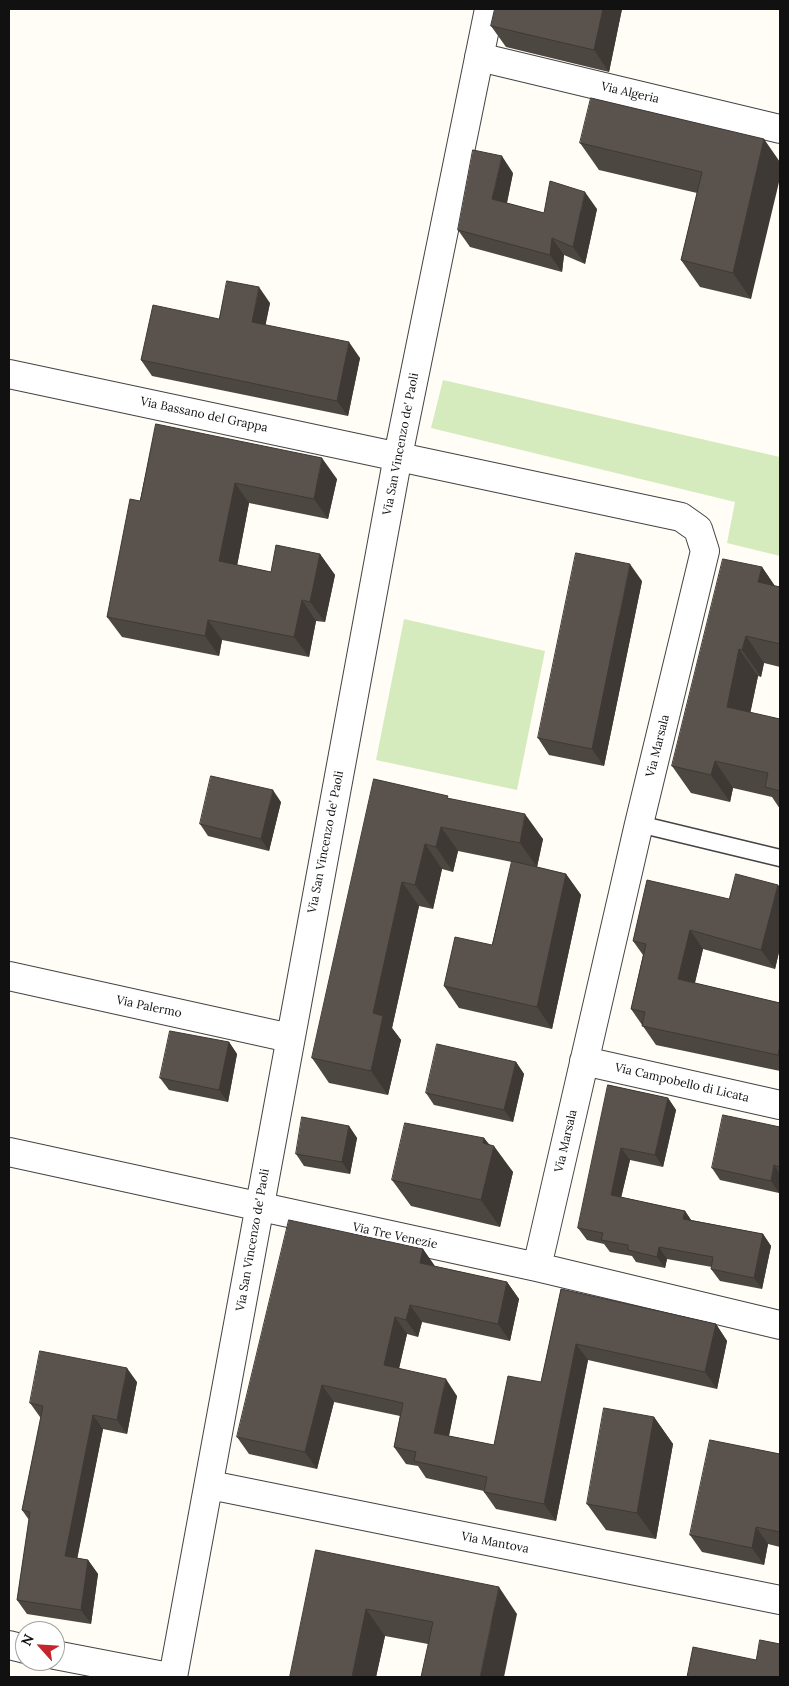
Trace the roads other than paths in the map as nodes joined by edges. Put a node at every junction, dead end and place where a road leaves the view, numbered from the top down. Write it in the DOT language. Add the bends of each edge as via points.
graph roads {
  1 [pos="488,9"];
  2 [pos="479,57"];
  3 [pos="780,129"];
  4 [pos="9,374"];
  5 [pos="398,456"];
  6 [pos="639,824"];
  7 [pos="780,858"];
  8 [pos="9,976"];
  9 [pos="290,1038"];
  10 [pos="584,1061"];
  11 [pos="780,1106"];
  12 [pos="9,1152"];
  13 [pos="259,1207"];
  14 [pos="537,1267"];
  15 [pos="780,1325"];
  16 [pos="210,1486"];
  17 [pos="780,1600"];
  18 [pos="65,1657"];
  19 [pos="169,1677"];
  20 [pos="173,1677"];
  1 -- 2 [label="street, Via San Vincenzo de' Paoli"];
  2 -- 3 [label="street, Via Algeria"];
  2 -- 5 [label="street, Via San Vincenzo de' Paoli"];
  4 -- 5 [label="street, Via Bassano del Grappa"];
  5 -- 6 [label="street, Via Marsala" via="682,517 698,529 705,551"];
  5 -- 9 [label="street, Via San Vincenzo de' Paoli"];
  6 -- 7 [label="lane"];
  6 -- 10 [label="street, Via Marsala"];
  8 -- 9 [label="street, Via Palermo"];
  9 -- 13 [label="street, Via San Vincenzo de' Paoli"];
  10 -- 11 [label="street, Via Campobello di Licata"];
  10 -- 14 [label="street, Via Marsala"];
  12 -- 13 [label="street, Via Tre Venezie"];
  13 -- 14 [label="street, Via Tre Venezie"];
  13 -- 16 [label="street, Via San Vincenzo de' Paoli"];
  14 -- 15 [label="street, Via Tre Venezie"];
  16 -- 17 [label="street, Via Mantova"];
  16 -- 20 [label="street, Via San Vincenzo de' Paoli"];
  18 -- 19 [label="street"];
}
